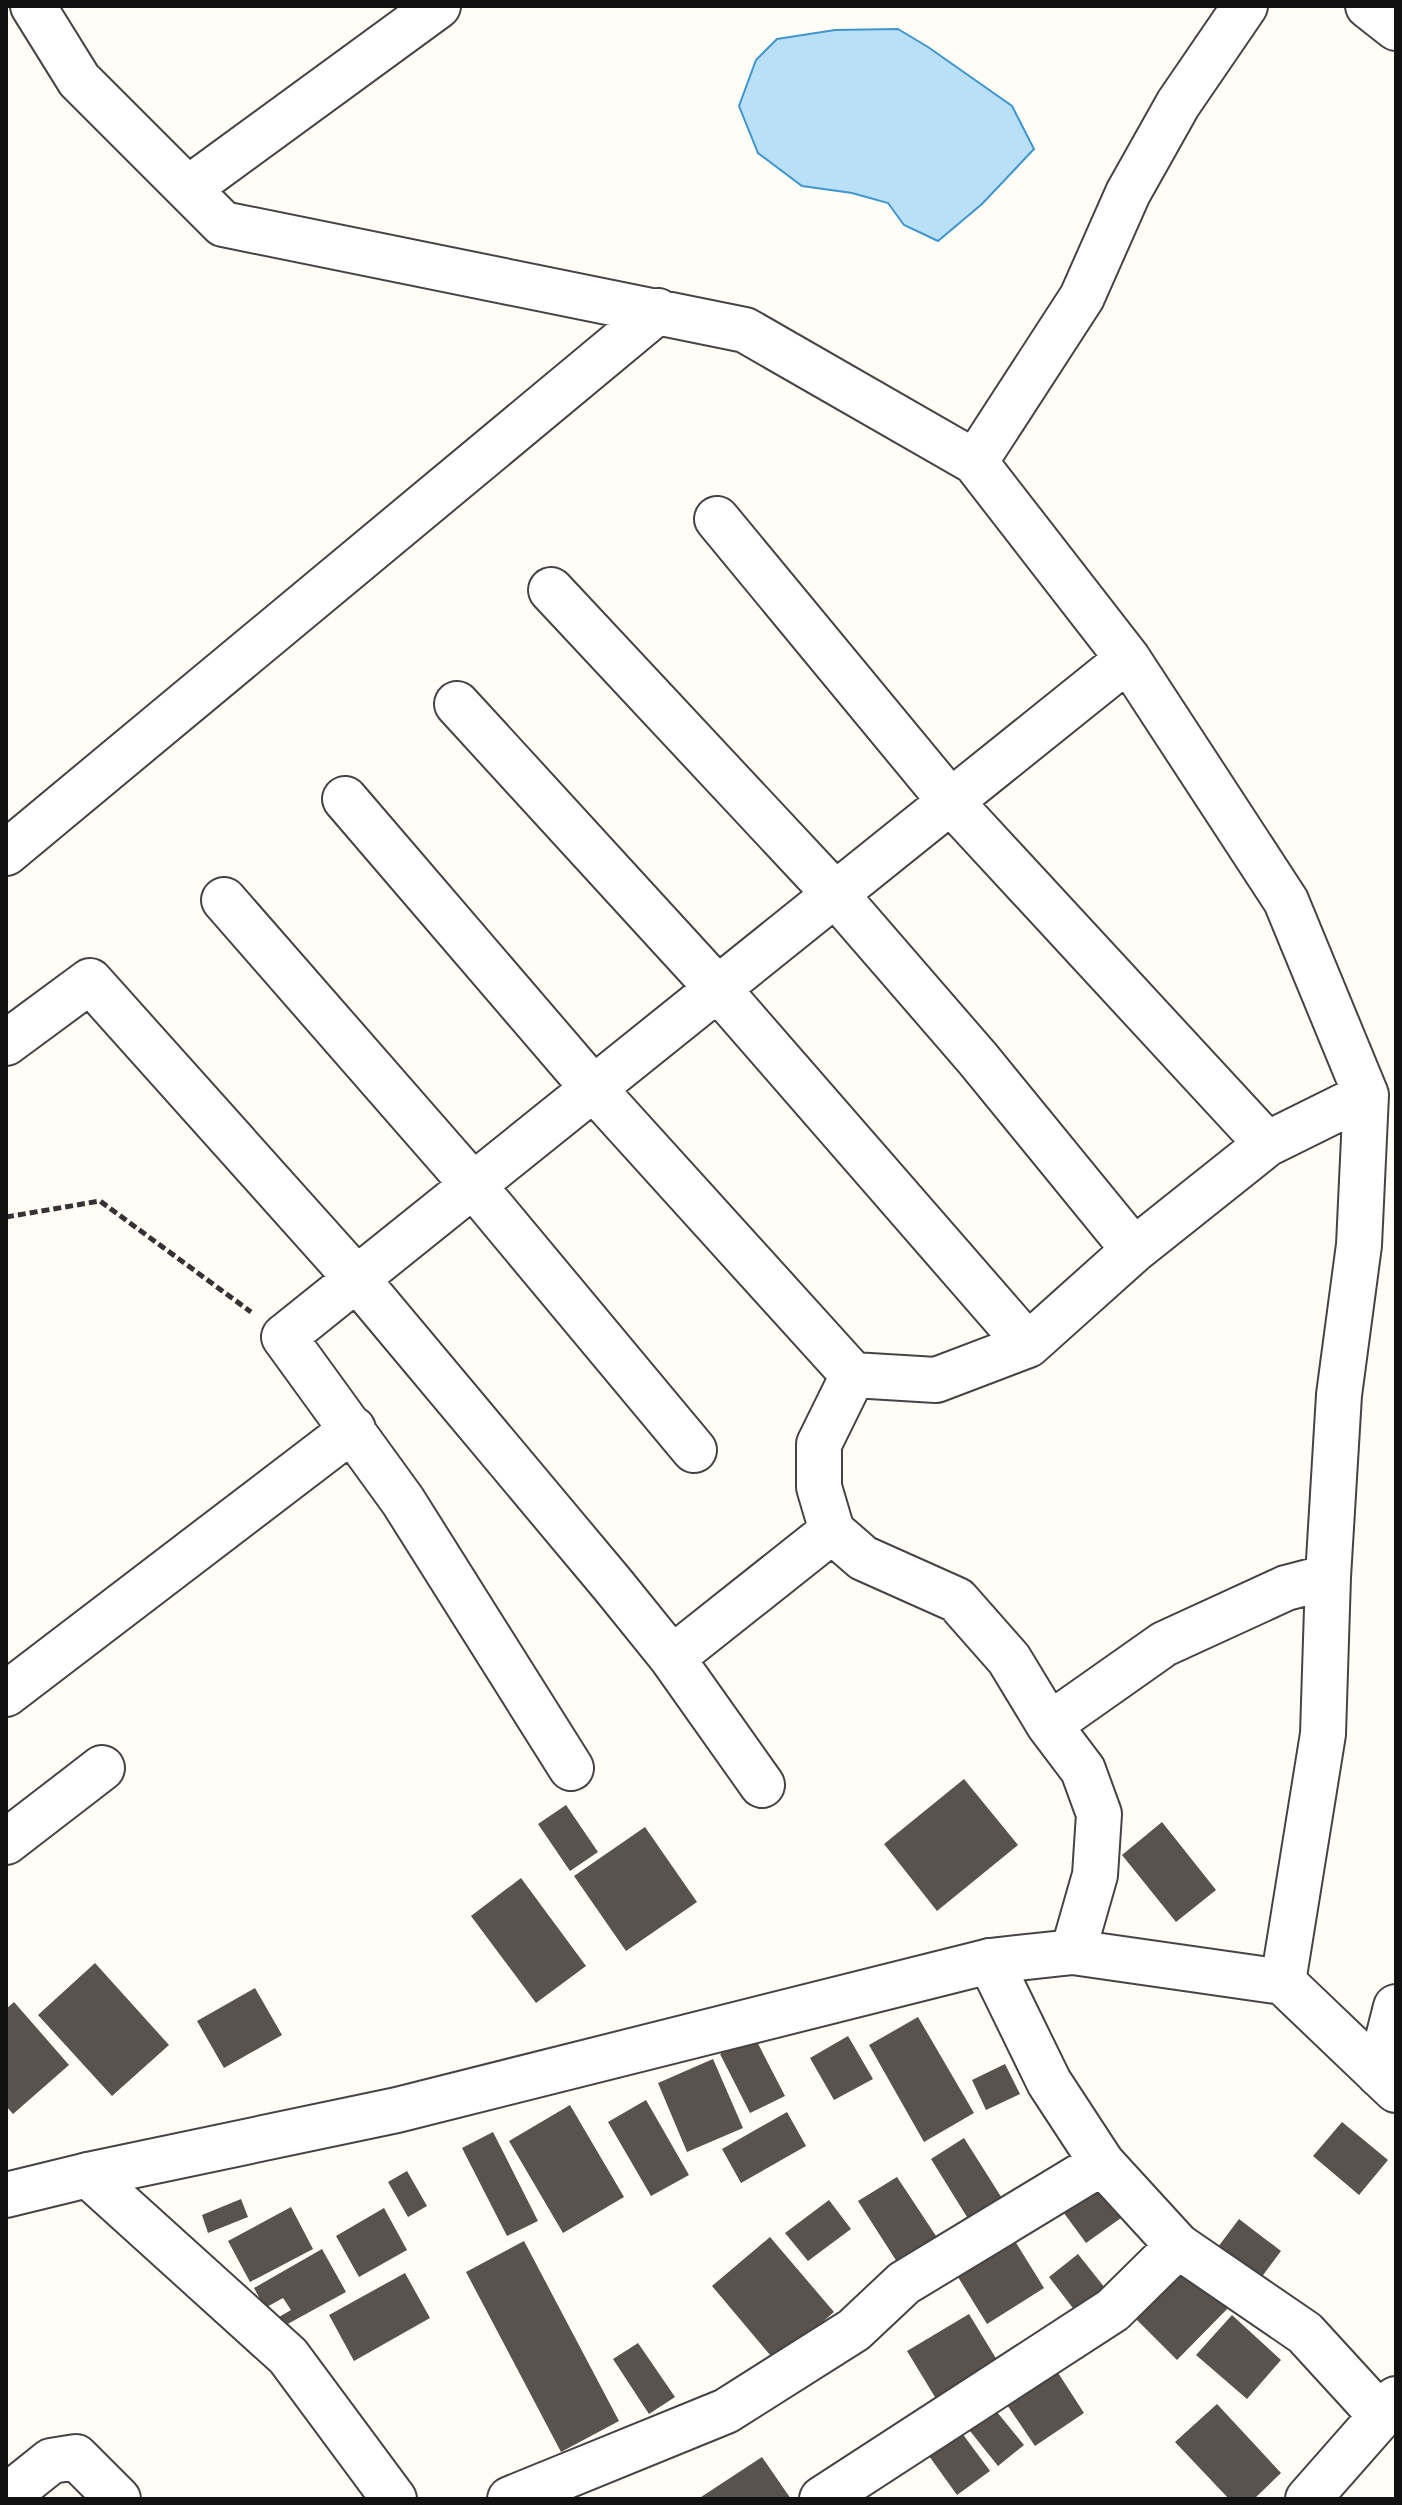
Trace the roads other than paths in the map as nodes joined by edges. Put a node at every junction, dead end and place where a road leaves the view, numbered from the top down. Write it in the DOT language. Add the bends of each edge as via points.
graph roads {
  1 [pos="33,6"];
  2 [pos="438,6"];
  3 [pos="1245,6"];
  4 [pos="1368,6"];
  5 [pos="1396,28"];
  6 [pos="189,188"];
  7 [pos="658,311"];
  8 [pos="975,462"];
  9 [pos="717,519"];
  10 [pos="551,590"];
  11 [pos="1128,659"];
  12 [pos="457,704"];
  13 [pos="345,799"];
  14 [pos="950,801"];
  15 [pos="6,853"];
  16 [pos="836,895"];
  17 [pos="224,900"];
  18 [pos="718,989"];
  19 [pos="6,1043"];
  20 [pos="593,1088"];
  21 [pos="1366,1095"];
  22 [pos="1267,1144"];
  23 [pos="473,1185"];
  24 [pos="1396,1223"];
  25 [pos="1359,1245"];
  26 [pos="1134,1250"];
  27 [pos="356,1278"];
  28 [pos="1028,1345"];
  29 [pos="853,1375"];
  30 [pos="353,1429"];
  31 [pos="694,1450"];
  32 [pos="832,1531"];
  33 [pos="1328,1577"];
  34 [pos="672,1658"];
  35 [pos="6,1694"];
  36 [pos="1049,1725"];
  37 [pos="102,1768"];
  38 [pos="571,1768"];
  39 [pos="762,1785"];
  40 [pos="6,1842"];
  41 [pos="1073,1952"];
  42 [pos="990,1961"];
  43 [pos="1283,1982"];
  44 [pos="1396,2007"];
  45 [pos="1388,2082"];
  46 [pos="1102,2163"];
  47 [pos="88,2175"];
  48 [pos="6,2195"];
  49 [pos="1178,2246"];
  50 [pos="1388,2408"];
  51 [pos="6,2497"];
  52 [pos="118,2499"];
  53 [pos="394,2499"];
  54 [pos="510,2499"];
  55 [pos="822,2499"];
  56 [pos="1308,2499"];
  1 -- 6 [label="street" via="79,80"];
  2 -- 6 [label="street"];
  3 -- 8 [label="street" via="1128,193 1082,297"];
  4 -- 5 [label="street"];
  6 -- 7 [label="street" via="223,224"];
  7 -- 8 [label="street" via="745,330"];
  7 -- 15 [label="street"];
  8 -- 11 [label="street"];
  9 -- 14 [label="street"];
  10 -- 16 [label="street"];
  11 -- 14 [label="street"];
  11 -- 21 [label="street" via="1286,901"];
  12 -- 18 [label="street"];
  13 -- 20 [label="street"];
  14 -- 16 [label="street"];
  14 -- 22 [label="street"];
  16 -- 18 [label="street"];
  16 -- 26 [label="street"];
  17 -- 23 [label="street"];
  18 -- 20 [label="street"];
  18 -- 28 [label="street"];
  19 -- 27 [label="street" via="90,981"];
  20 -- 23 [label="street"];
  20 -- 29 [label="street"];
  21 -- 22 [label="street"];
  21 -- 25 [label="street"];
  22 -- 26 [label="street"];
  23 -- 27 [label="street"];
  23 -- 31 [label="street"];
  24 -- 25 [label="street"];
  25 -- 33 [label="street" via="1339,1395"];
  26 -- 28 [label="street"];
  27 -- 30 [label="street" via="284,1337"];
  27 -- 34 [label="street"];
  28 -- 29 [label="street" via="936,1380"];
  29 -- 32 [label="street" via="819,1444 819,1487"];
  30 -- 35 [label="street"];
  30 -- 38 [label="street"];
  32 -- 34 [label="street"];
  32 -- 36 [label="street" via="863,1558 957,1600 1009,1659"];
  33 -- 36 [label="street" via="1286,1588 1164,1644"];
  33 -- 43 [label="street" via="1323,1734"];
  34 -- 39 [label="street"];
  36 -- 41 [label="street" via="1083,1770 1099,1814 1095,1875"];
  37 -- 40 [label="street"];
  41 -- 42 [label="street"];
  41 -- 43 [label="street"];
  42 -- 46 [label="street" via="1049,2082"];
  42 -- 47 [label="street" via="397,2110"];
  43 -- 45 [label="street"];
  44 -- 45 [label="street"];
  46 -- 49 [label="street"];
  46 -- 54 [label="street" via="904,2283 854,2330 726,2411"];
  47 -- 48 [label="street"];
  47 -- 53 [label="street" via="288,2356"];
  49 -- 50 [label="street" via="1305,2333"];
  49 -- 55 [label="street" via="1113,2310"];
  50 -- 56 [label="street"];
  51 -- 52 [label="street" via="51,2461 76,2457"];
}
